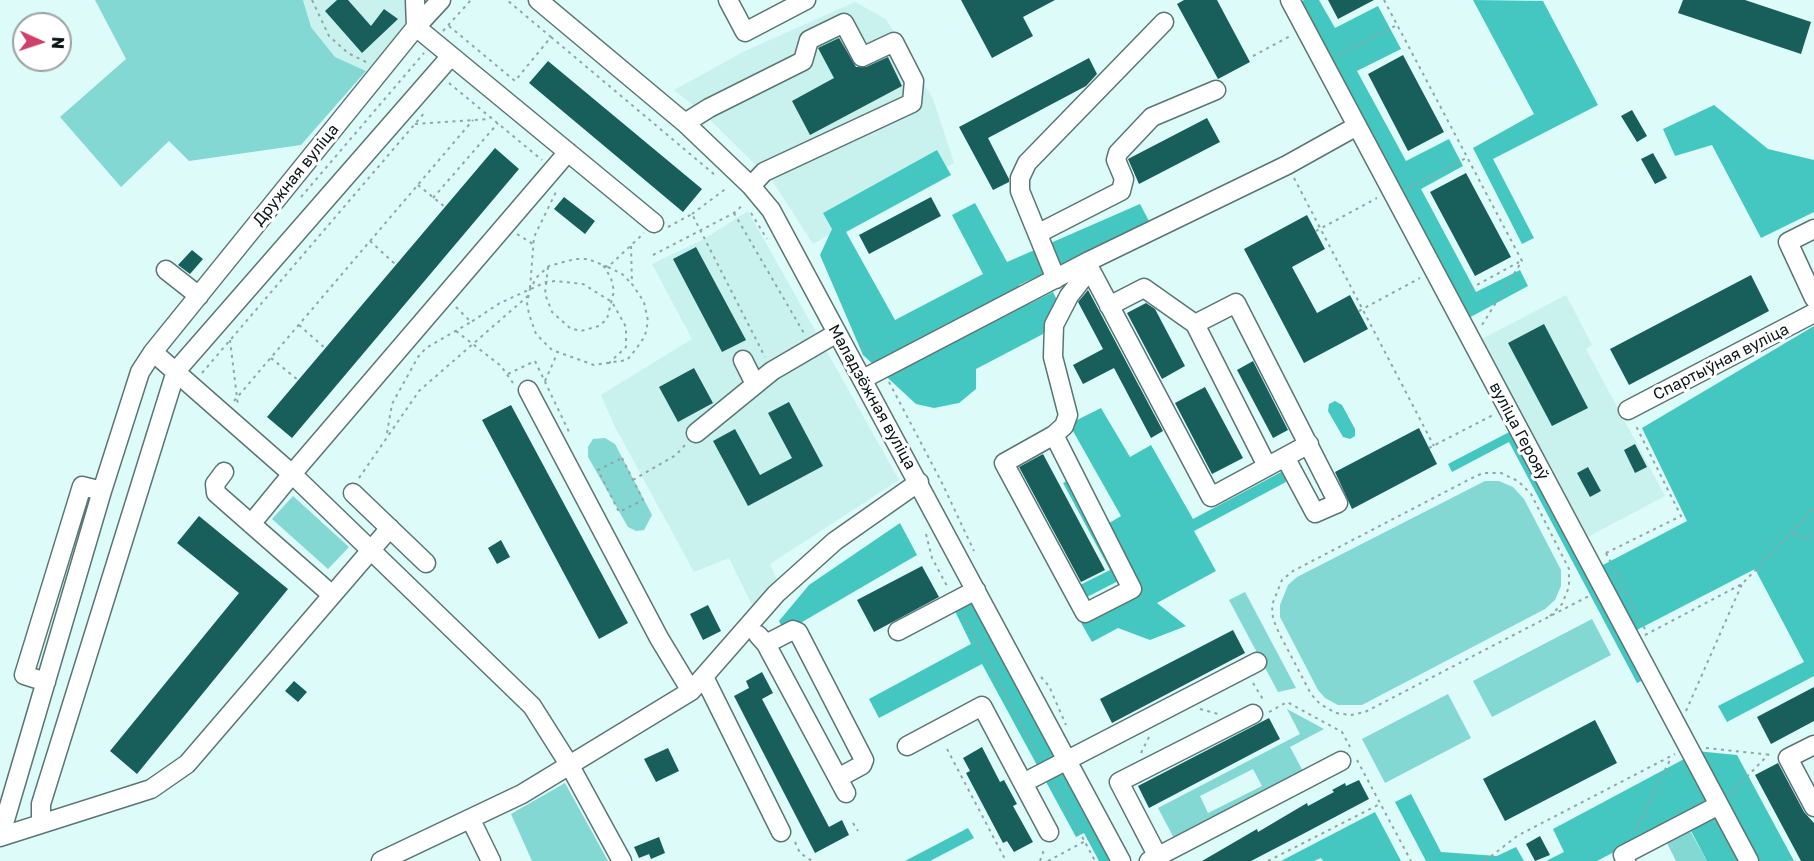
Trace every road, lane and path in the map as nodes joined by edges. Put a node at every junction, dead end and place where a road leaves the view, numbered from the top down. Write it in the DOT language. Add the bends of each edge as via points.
graph roads {
  1 [pos="312,0"];
  2 [pos="415,0"];
  3 [pos="441,0"];
  4 [pos="471,0"];
  5 [pos="507,0"];
  6 [pos="538,0"];
  7 [pos="728,0"];
  8 [pos="806,0"];
  9 [pos="1290,0"];
  10 [pos="1384,0"];
  11 [pos="1164,22"];
  12 [pos="1397,25"];
  13 [pos="448,26"];
  14 [pos="416,27"];
  15 [pos="1297,32"];
  16 [pos="551,37"];
  17 [pos="433,42"];
  18 [pos="451,56"];
  19 [pos="1253,56"];
  20 [pos="1338,56"];
  21 [pos="419,58"];
  22 [pos="382,69"];
  23 [pos="443,78"];
  24 [pos="1216,90"];
  25 [pos="442,91"];
  26 [pos="429,107"];
  27 [pos="492,118"];
  28 [pos="473,120"];
  29 [pos="498,123"];
  30 [pos="685,123"];
  31 [pos="415,124"];
  32 [pos="1358,126"];
  33 [pos="568,152"];
  34 [pos="1468,157"];
  35 [pos="1287,165"];
  36 [pos="554,168"];
  37 [pos="719,179"];
  38 [pos="418,185"];
  39 [pos="728,186"];
  40 [pos="1400,189"];
  41 [pos="748,194"];
  42 [pos="433,198"];
  43 [pos="295,204"];
  44 [pos="444,207"];
  45 [pos="734,213"];
  46 [pos="692,214"];
  47 [pos="654,223"];
  48 [pos="1322,227"];
  49 [pos="1814,229"];
  50 [pos="1316,231"];
  51 [pos="1039,232"];
  52 [pos="370,241"];
  53 [pos="631,246"];
  54 [pos="653,255"];
  55 [pos="1522,261"];
  56 [pos="601,263"];
  57 [pos="396,265"];
  58 [pos="1089,265"];
  59 [pos="549,266"];
  60 [pos="608,267"];
  61 [pos="166,270"];
  62 [pos="1434,271"];
  63 [pos="1056,279"];
  64 [pos="546,282"];
  65 [pos="632,284"];
  66 [pos="530,289"];
  67 [pos="1464,291"];
  68 [pos="529,295"];
  69 [pos="199,296"];
  70 [pos="445,296"];
  71 [pos="1814,298"];
  72 [pos="612,302"];
  73 [pos="1109,306"];
  74 [pos="1363,308"];
  75 [pos="1359,311"];
  76 [pos="1814,313"];
  77 [pos="471,322"];
  78 [pos="1195,324"];
  79 [pos="299,325"];
  80 [pos="1482,325"];
  81 [pos="456,331"];
  82 [pos="837,333"];
  83 [pos="230,340"];
  84 [pos="475,345"];
  85 [pos="813,347"];
  86 [pos="325,348"];
  87 [pos="153,352"];
  88 [pos="557,352"];
  89 [pos="271,358"];
  90 [pos="743,360"];
  91 [pos="609,364"];
  92 [pos="181,367"];
  93 [pos="508,374"];
  94 [pos="863,379"];
  95 [pos="298,380"];
  96 [pos="545,381"];
  97 [pos="755,384"];
  98 [pos="528,390"];
  99 [pos="1507,408"];
  100 [pos="1628,410"];
  101 [pos="696,433"];
  102 [pos="387,435"];
  103 [pos="1054,435"];
  104 [pos="1310,444"];
  105 [pos="1434,446"];
  106 [pos="1429,448"];
  107 [pos="1285,457"];
  108 [pos="1268,466"];
  109 [pos="224,472"];
  110 [pos="292,474"];
  111 [pos="633,480"];
  112 [pos="919,482"];
  113 [pos="102,491"];
  114 [pos="353,493"];
  115 [pos="609,493"];
  116 [pos="601,496"];
  117 [pos="1814,509"];
  118 [pos="251,524"];
  119 [pos="390,528"];
  120 [pos="1792,534"];
  121 [pos="1814,539"];
  122 [pos="369,549"];
  123 [pos="1606,553"];
  124 [pos="426,563"];
  125 [pos="1742,584"];
  126 [pos="1604,589"];
  127 [pos="976,590"];
  128 [pos="331,594"];
  129 [pos="42,615"];
  130 [pos="1550,616"];
  131 [pos="64,622"];
  132 [pos="749,625"];
  133 [pos="898,631"];
  134 [pos="1632,641"];
  135 [pos="766,644"];
  136 [pos="1251,665"];
  137 [pos="704,677"];
  138 [pos="46,682"];
  139 [pos="691,691"];
  140 [pos="1253,714"];
  141 [pos="1678,728"];
  142 [pos="1814,745"];
  143 [pos="907,746"];
  144 [pos="1688,747"];
  145 [pos="947,749"];
  146 [pos="1769,754"];
  147 [pos="1349,755"];
  148 [pos="1672,756"];
  149 [pos="1788,758"];
  150 [pos="1067,761"];
  151 [pos="570,766"];
  152 [pos="1023,783"];
  153 [pos="1380,804"];
  154 [pos="1719,805"];
  155 [pos="1814,807"];
  156 [pos="471,820"];
  157 [pos="41,822"];
  158 [pos="854,823"];
  159 [pos="858,831"];
  160 [pos="781,832"];
  161 [pos="1049,832"];
  162 [pos="0,837"];
  163 [pos="1084,841"];
  164 [pos="1153,859"];
  165 [pos="1621,859"];
  166 [pos="381,861"];
  167 [pos="491,861"];
  168 [pos="622,861"];
  169 [pos="1006,861"];
  170 [pos="1048,861"];
  171 [pos="1120,861"];
  172 [pos="1268,861"];
  173 [pos="1411,861"];
  174 [pos="1485,861"];
  175 [pos="1749,861"];
  1 -- 22 [label="path" via="329,36 348,53"];
  2 -- 14 [label="street"];
  3 -- 14 [label="street, Дружная вуліца"];
  4 -- 13 [label="path"];
  5 -- 16 [label="path"];
  6 -- 30 [label="street, Маладзёжная вуліца"];
  7 -- 8 [label="street" via="745,32"];
  9 -- 32 [label="street, вуліца Герояў"];
  10 -- 12 [label="path"];
  11 -- 51 [label="street" via="1027,163 1020,178 1020,191"];
  12 -- 20 [label="path"];
  12 -- 34 [label="path"];
  13 -- 16 [label="path" via="515,81"];
  13 -- 17 [label="path"];
  14 -- 17 [label="street"];
  14 -- 22 [label="street, Дружная вуліца"];
  15 -- 19 [label="path"];
  16 -- 37 [label="path"];
  17 -- 18 [label="street"];
  17 -- 21 [label="path"];
  18 -- 23 [label="street"];
  18 -- 33 [label="street"];
  21 -- 23 [label="path"];
  21 -- 43 [label="path"];
  22 -- 69 [label="street, Дружная вуліца"];
  23 -- 25 [label="path"];
  23 -- 27 [label="path"];
  23 -- 92 [label="street"];
  24 -- 51 [label="street" via="1152,117 1118,153 1116,160 1124,179 1121,191"];
  26 -- 31 [label="path"];
  27 -- 28 [label="path"];
  27 -- 29 [label="path"];
  28 -- 31 [label="path"];
  28 -- 38 [label="path"];
  29 -- 36 [label="path"];
  29 -- 42 [label="path"];
  30 -- 41 [label="street, Маладзёжная вуліца"];
  30 -- 41 [label="street" via="803,61 809,40 844,23 862,57 894,42 914,81 912,103 764,172"];
  31 -- 83 [label="path"];
  32 -- 35 [label="street"];
  32 -- 40 [label="street, вуліца Герояў"];
  33 -- 36 [label="street"];
  33 -- 47 [label="street"];
  34 -- 40 [label="path"];
  34 -- 55 [label="path"];
  35 -- 48 [label="path"];
  35 -- 58 [label="street"];
  36 -- 66 [label="path" via="559,187 534,237"];
  36 -- 70 [label="street"];
  38 -- 42 [label="path"];
  38 -- 52 [label="path"];
  39 -- 46 [label="path"];
  40 -- 48 [label="path"];
  40 -- 62 [label="street, вуліца Герояў"];
  41 -- 45 [label="path"];
  41 -- 82 [label="street, Маладзёжная вуліца" via="771,210"];
  42 -- 44 [label="path"];
  45 -- 54 [label="path"];
  45 -- 85 [label="path"];
  47 -- 53 [label="path"];
  48 -- 50 [label="path"];
  48 -- 74 [label="path"];
  49 -- 71 [label="street" via="1788,242"];
  51 -- 63 [label="street"];
  52 -- 57 [label="path"];
  52 -- 79 [label="path"];
  53 -- 60 [label="path"];
  53 -- 65 [label="path"];
  55 -- 67 [label="path"];
  55 -- 80 [label="path"];
  56 -- 59 [label="path" via="575,259"];
  56 -- 60 [label="path"];
  56 -- 72 [label="path" via="611,278"];
  58 -- 63 [label="street"];
  58 -- 73 [label="street"];
  58 -- 103 [label="street" via="1054,326 1053,357 1068,414 1064,426"];
  59 -- 64 [label="path"];
  59 -- 66 [label="path"];
  60 -- 65 [label="path"];
  61 -- 69 [label="street"];
  62 -- 74 [label="path"];
  62 -- 99 [label="street, вуліца Герояў"];
  63 -- 94 [label="street"];
  64 -- 66 [label="path"];
  64 -- 72 [label="path" via="583,284"];
  64 -- 72 [label="path" via="545,294 552,312 570,328 580,331 599,326"];
  65 -- 91 [label="path" via="644,302 648,321 645,336 627,360"];
  66 -- 68 [label="path"];
  66 -- 77 [label="path"];
  68 -- 84 [label="path"];
  68 -- 88 [label="path" via="529,314 536,334"];
  69 -- 87 [label="street, Дружная вуліца"];
  70 -- 77 [label="path"];
  70 -- 110 [label="street"];
  72 -- 91 [label="path" via="628,336 620,356"];
  73 -- 78 [label="street" via="1144,288"];
  73 -- 108 [label="street" via="1210,496"];
  74 -- 75 [label="path"];
  74 -- 105 [label="path"];
  76 -- 100 [label="street, Спартыўная вуліца"];
  77 -- 81 [label="path"];
  78 -- 104 [label="street" via="1236,303"];
  78 -- 108 [label="street"];
  79 -- 86 [label="path"];
  79 -- 89 [label="path"];
  81 -- 84 [label="path"];
  81 -- 102 [label="path" via="426,348 412,366 392,404"];
  82 -- 85 [label="street"];
  82 -- 94 [label="street, Маладзёжная вуліца"];
  83 -- 89 [label="path" via="237,398"];
  83 -- 92 [label="path" via="201,376"];
  84 -- 93 [label="path"];
  84 -- 102 [label="path" via="419,391"];
  85 -- 97 [label="street"];
  87 -- 92 [label="street"];
  87 -- 113 [label="street, Дружная вуліца" via="140,372"];
  88 -- 91 [label="path" via="594,364"];
  88 -- 96 [label="path"];
  89 -- 95 [label="path"];
  90 -- 97 [label="street"];
  92 -- 110 [label="street"];
  92 -- 157 [label="street" via="41,804"];
  94 -- 112 [label="street, Маладзёжная вуліца"];
  97 -- 101 [label="street"];
  98 -- 139 [label="street"];
  99 -- 105 [label="path"];
  99 -- 126 [label="street, вуліца Герояў"];
  100 -- 123 [label="path" via="1681,516"];
  101 -- 111 [label="path" via="676,455"];
  102 -- 114 [label="path" via="362,471"];
  103 -- 103 [label="street" via="1004,463 1085,613 1132,589"];
  104 -- 107 [label="street"];
  104 -- 107 [label="street" via="1338,503 1315,513"];
  105 -- 106 [label="path"];
  107 -- 108 [label="street"];
  109 -- 118 [label="street" via="215,484 216,493"];
  110 -- 118 [label="street"];
  110 -- 122 [label="street"];
  111 -- 115 [label="path" via="643,500 619,512"];
  111 -- 115 [label="path" via="622,458 598,470"];
  112 -- 127 [label="street, Маладзёжная вуліца"];
  112 -- 132 [label="street" via="835,541 776,594"];
  113 -- 129 [label="street" via="82,486"];
  113 -- 131 [label="street, Дружная вуліца"];
  114 -- 119 [label="street"];
  115 -- 116 [label="path"];
  117 -- 120 [label="path"];
  118 -- 128 [label="street"];
  119 -- 122 [label="street"];
  119 -- 124 [label="street"];
  120 -- 121 [label="path"];
  120 -- 125 [label="path"];
  122 -- 128 [label="street"];
  122 -- 151 [label="street" via="532,706"];
  125 -- 134 [label="path"];
  125 -- 141 [label="path"];
  126 -- 130 [label="path"];
  126 -- 134 [label="street, вуліца Герояў"];
  127 -- 133 [label="street"];
  127 -- 150 [label="street, Маладзёжная вуліца"];
  128 -- 157 [label="street" via="187,764 151,789"];
  129 -- 131 [label="street"];
  129 -- 138 [label="street" via="24,675"];
  130 -- 130 [label="path" via="1562,604 1569,587 1569,569 1531,494 1518,481 1501,473 1483,473 1472,478 1293,570 1282,580 1272,604 1279,633 1311,694 1320,705 1351,715 1365,712"];
  131 -- 138 [label="street, Дружная вуліца"];
  132 -- 135 [label="street"];
  132 -- 137 [label="street"];
  134 -- 141 [label="street, вуліца Герояў"];
  135 -- 135 [label="street" via="842,785 864,760 798,632 794,630"];
  136 -- 147 [label="path" via="1269,712 1287,702 1342,732"];
  136 -- 150 [label="street"];
  137 -- 139 [label="street"];
  137 -- 160 [label="street"];
  138 -- 162 [label="street, Дружная вуліца"];
  139 -- 151 [label="street"];
  140 -- 164 [label="street" via="1119,782"];
  141 -- 144 [label="street, вуліца Герояў"];
  142 -- 149 [label="street"];
  143 -- 152 [label="street" via="982,706"];
  144 -- 146 [label="path"];
  144 -- 148 [label="path"];
  144 -- 154 [label="street, вуліца Герояў"];
  145 -- 169 [label="path"];
  146 -- 149 [label="path"];
  146 -- 154 [label="path"];
  147 -- 153 [label="path"];
  147 -- 164 [label="street"];
  148 -- 165 [label="path"];
  148 -- 174 [label="path" via="1517,836"];
  149 -- 155 [label="street"];
  150 -- 152 [label="street"];
  150 -- 171 [label="street, Маладзёжная вуліца"];
  151 -- 156 [label="street"];
  151 -- 168 [label="street"];
  152 -- 161 [label="street"];
  153 -- 172 [label="path"];
  153 -- 173 [label="path"];
  154 -- 165 [label="street"];
  154 -- 175 [label="street, вуліца Герояў"];
  156 -- 166 [label="street"];
  156 -- 167 [label="street"];
  157 -- 162 [label="street"];
  158 -- 159 [label="path"];
  163 -- 170 [label="path"];
}
